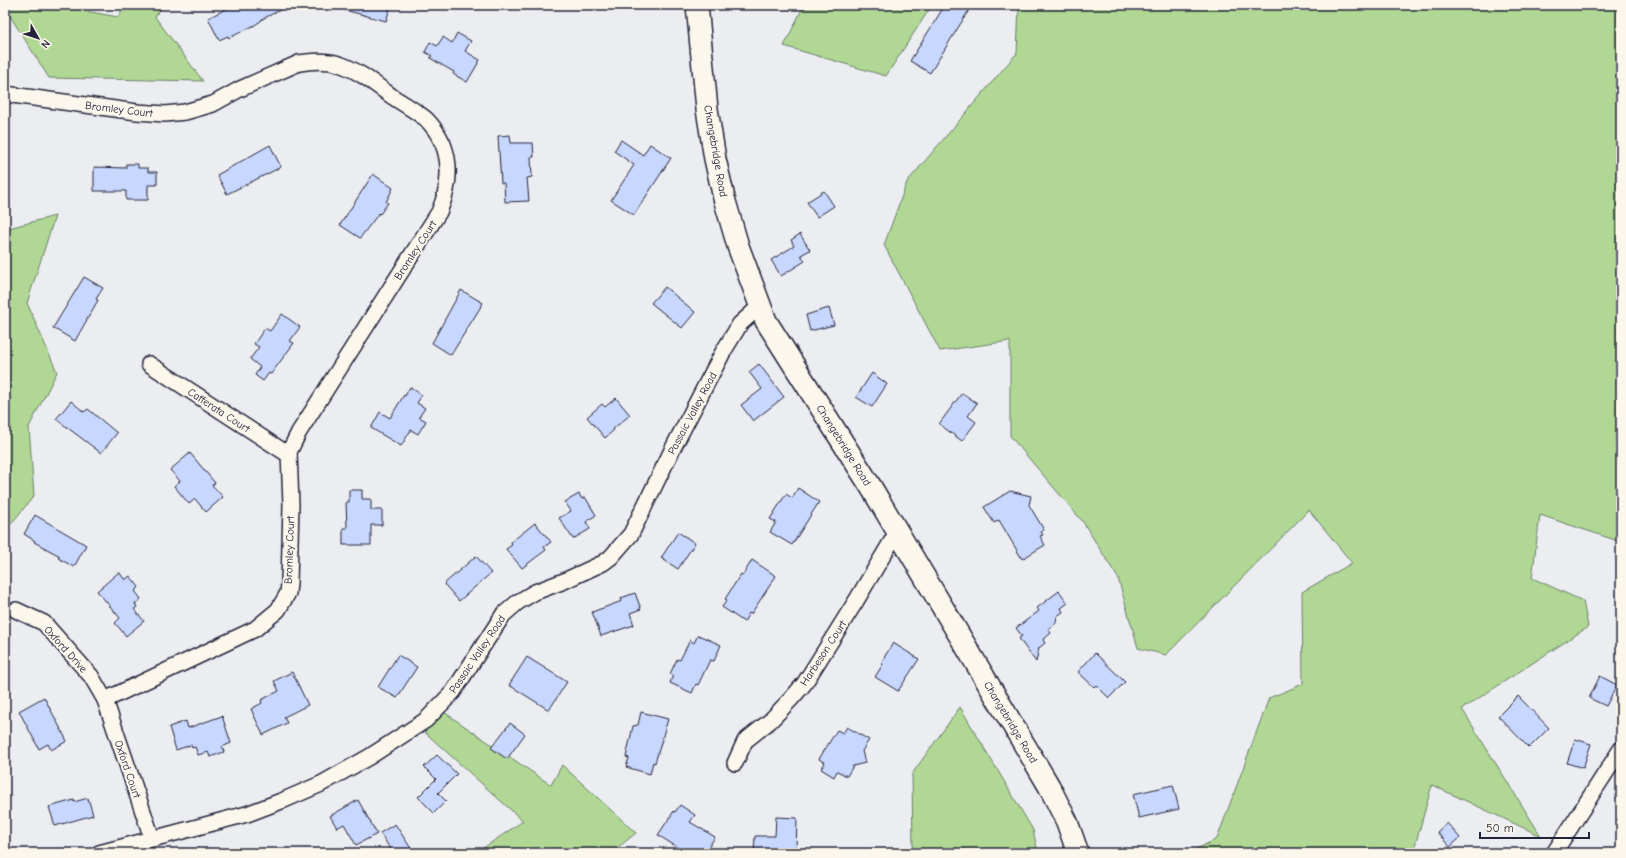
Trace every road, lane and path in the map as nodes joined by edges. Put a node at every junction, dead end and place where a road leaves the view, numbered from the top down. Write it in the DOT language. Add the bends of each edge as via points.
graph roads {
  1 [pos="697,5"];
  2 [pos="5,94"];
  3 [pos="760,306"];
  4 [pos="149,364"];
  5 [pos="289,455"];
  6 [pos="897,532"];
  7 [pos="16,610"];
  8 [pos="105,700"];
  9 [pos="1621,749"];
  10 [pos="735,763"];
  11 [pos="152,838"];
  12 [pos="99,853"];
  13 [pos="1078,853"];
  14 [pos="1554,853"];
  1 -- 3 [label="main road, Changebridge Road" via="707,109 715,159 738,246"];
  2 -- 5 [label="street, Bromley Court" via="137,112 185,112 213,104 299,63 319,61 339,64 355,71 433,127 443,144 448,174 446,194 439,212 299,432"];
  3 -- 6 [label="main road, Changebridge Road" via="766,321"];
  3 -- 11 [label="street, Passaic Valley Road" via="740,324 724,352 631,534 611,557 564,581 535,592 502,615 453,692 426,720 369,757 321,784 284,800 247,814"];
  4 -- 5 [label="street, Cafferata Court"];
  5 -- 8 [label="street, Bromley Court" via="289,583 288,593 278,610 255,629"];
  6 -- 10 [label="street, Harbeson Court" via="804,684 770,721 745,741"];
  6 -- 13 [label="main road, Changebridge Road" via="1049,786 1067,822"];
  7 -- 8 [label="street, Oxford Drive" via="44,623 91,676"];
  8 -- 11 [label="street, Oxford Court"];
  9 -- 14 [label="street"];
  11 -- 12 [label="street, Passaic Valley Road"];
}
